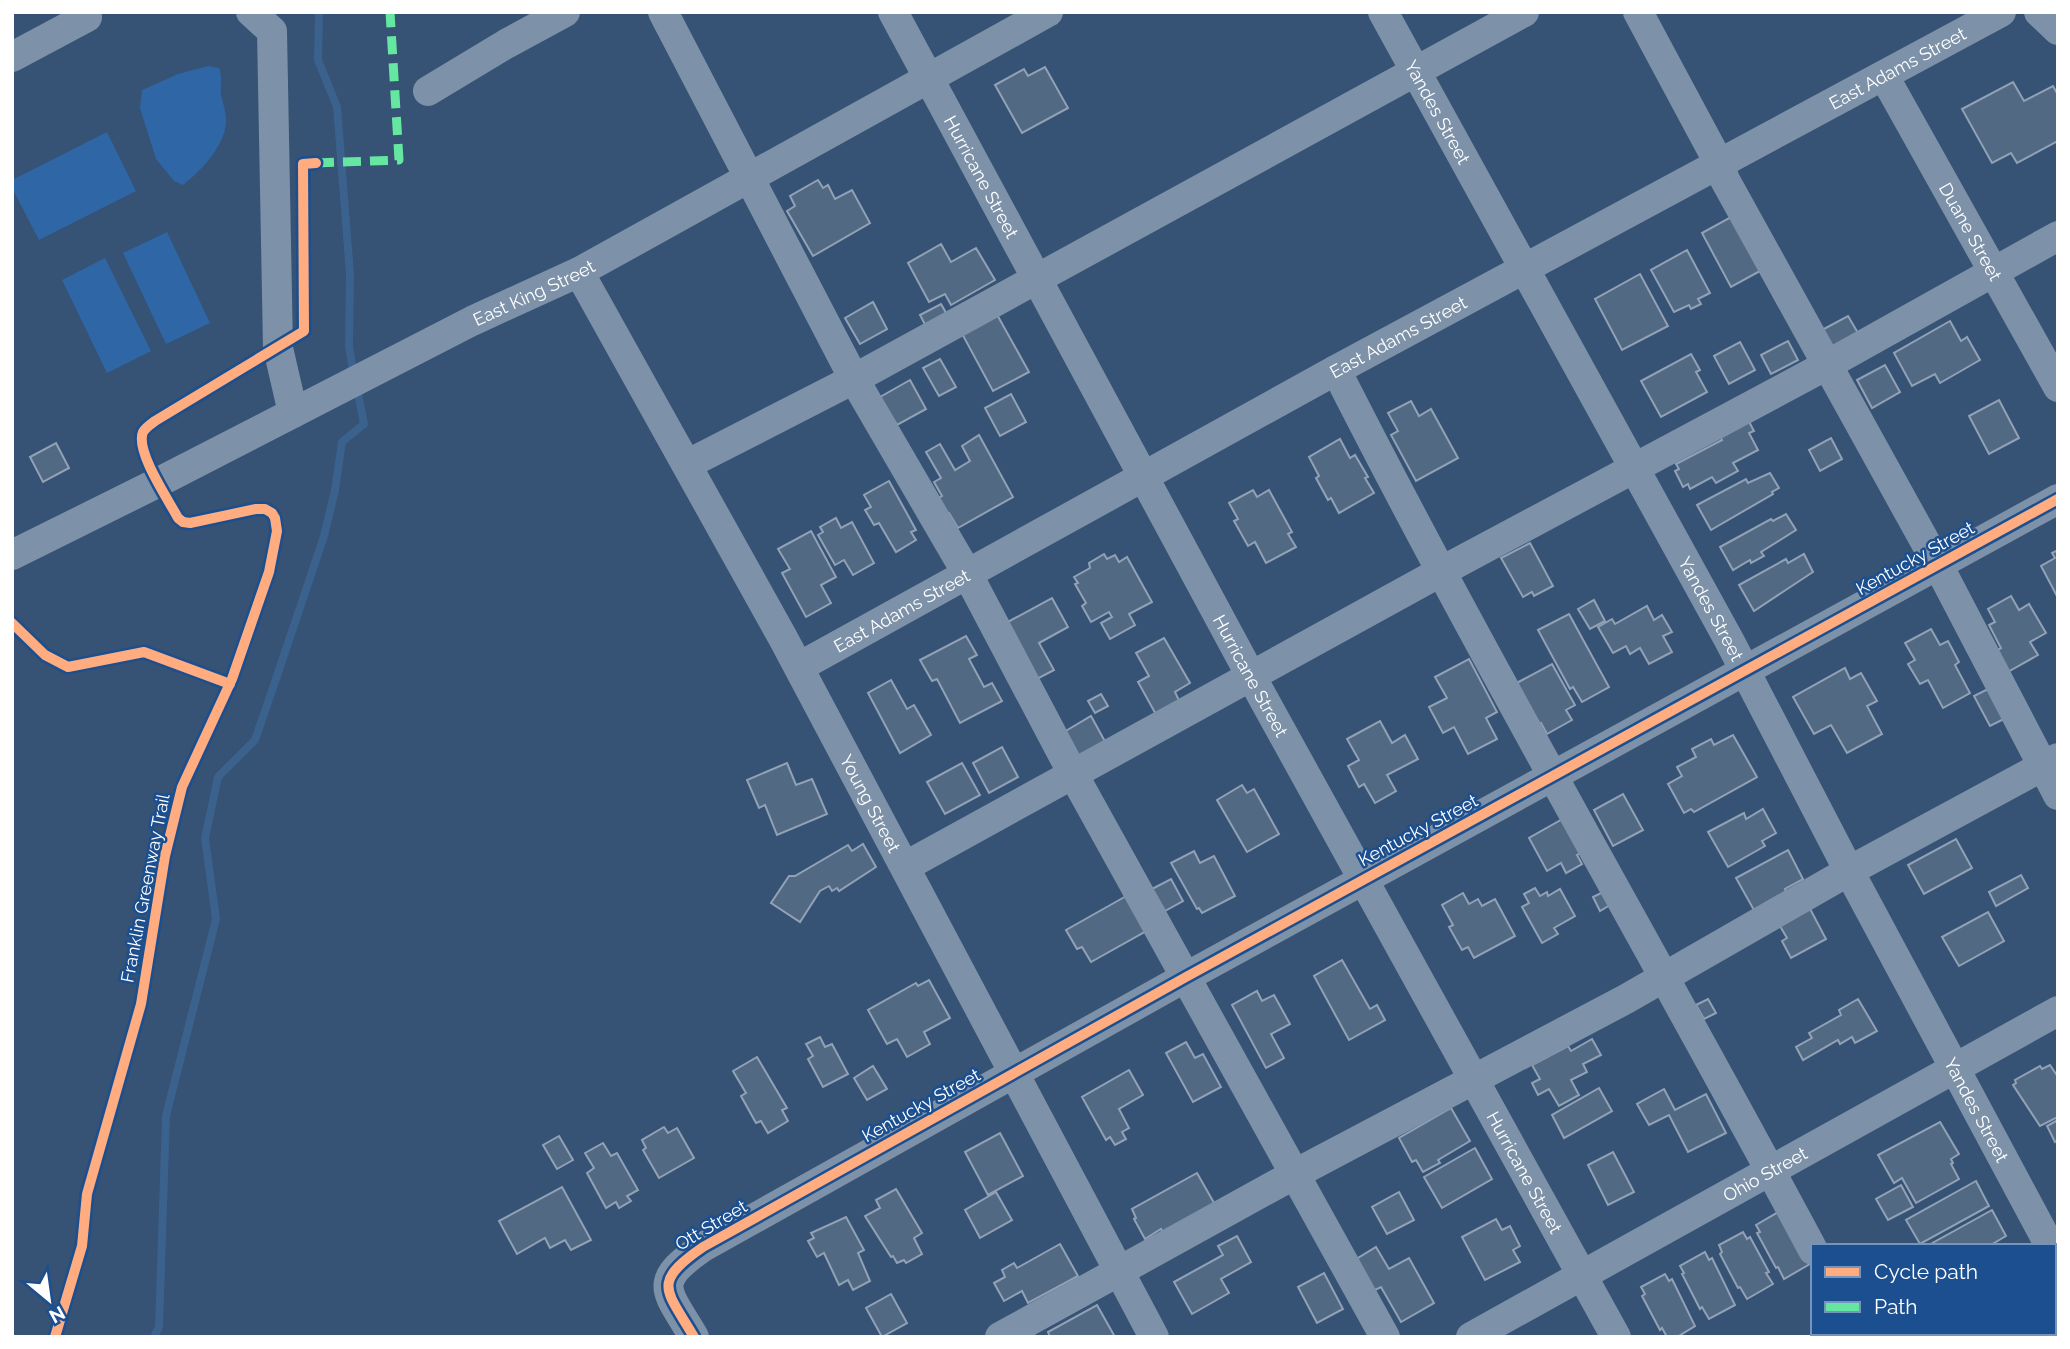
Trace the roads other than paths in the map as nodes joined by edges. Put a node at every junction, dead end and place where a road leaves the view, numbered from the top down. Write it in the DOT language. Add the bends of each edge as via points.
graph roads {
  1 [pos="251,12"];
  2 [pos="565,12"];
  3 [pos="663,12"];
  4 [pos="893,12"];
  5 [pos="1048,12"];
  6 [pos="1384,12"];
  7 [pos="1524,12"];
  8 [pos="1638,12"];
  9 [pos="2001,12"];
  10 [pos="2039,12"];
  11 [pos="89,14"];
  12 [pos="2058,30"];
  13 [pos="12,57"];
  14 [pos="1416,72"];
  15 [pos="1884,76"];
  16 [pos="929,78"];
  17 [pos="428,91"];
  18 [pos="1720,165"];
  19 [pos="748,180"];
  20 [pos="2058,236"];
  21 [pos="1524,269"];
  22 [pos="579,272"];
  23 [pos="1994,272"];
  24 [pos="1036,279"];
  25 [pos="1827,365"];
  26 [pos="1336,370"];
  27 [pos="854,379"];
  28 [pos="2058,387"];
  29 [pos="300,410"];
  30 [pos="688,464"];
  31 [pos="1632,468"];
  32 [pos="1145,476"];
  33 [pos="2058,499"];
  34 [pos="12,555"];
  35 [pos="1938,565"];
  36 [pos="1442,570"];
  37 [pos="968,575"];
  38 [pos="799,667"];
  39 [pos="1744,670"];
  40 [pos="1252,678"];
  41 [pos="2050,762"];
  42 [pos="1073,774"];
  43 [pos="1554,776"];
  44 [pos="2058,795"];
  45 [pos="906,866"];
  46 [pos="1849,871"];
  47 [pos="1363,879"];
  48 [pos="1665,976"];
  49 [pos="1186,977"];
  50 [pos="2058,1010"];
  51 [pos="1954,1067"];
  52 [pos="1014,1073"];
  53 [pos="1474,1079"];
  54 [pos="1770,1170"];
  55 [pos="1294,1174"];
  56 [pos="796,1196"];
  57 [pos="2049,1244"];
  58 [pos="1811,1246"];
  59 [pos="1118,1271"];
  60 [pos="1583,1276"];
  61 [pos="694,1337"];
  62 [pos="1000,1337"];
  63 [pos="1154,1337"];
  64 [pos="1385,1337"];
  65 [pos="1471,1337"];
  66 [pos="1616,1337"];
  1 -- 29 [label="street" via="272,31 278,348"];
  2 -- 17 [label="street"];
  3 -- 19 [label="street"];
  4 -- 16 [label="street, Hurricane Street"];
  5 -- 16 [label="street, East King Street"];
  6 -- 14 [label="street, Yandes Street"];
  7 -- 14 [label="street"];
  8 -- 18 [label="street"];
  9 -- 15 [label="street, East Adams Street"];
  10 -- 12 [label="street"];
  11 -- 13 [label="street"];
  14 -- 21 [label="street, Yandes Street"];
  14 -- 24 [label="street"];
  15 -- 18 [label="street, East Adams Street"];
  15 -- 23 [label="street, Duane Street"];
  16 -- 19 [label="street, East King Street"];
  16 -- 24 [label="street, Hurricane Street"];
  18 -- 21 [label="street, East Adams Street"];
  18 -- 25 [label="street"];
  19 -- 22 [label="street, East King Street"];
  19 -- 27 [label="street"];
  20 -- 23 [label="street"];
  21 -- 26 [label="street, East Adams Street"];
  21 -- 31 [label="street, Yandes Street"];
  22 -- 29 [label="street, East King Street" via="472,321"];
  22 -- 30 [label="street, Young Street"];
  23 -- 25 [label="street"];
  23 -- 28 [label="street, Duane Street"];
  24 -- 27 [label="street"];
  24 -- 32 [label="street, Hurricane Street"];
  25 -- 31 [label="street"];
  25 -- 35 [label="street"];
  26 -- 32 [label="street, East Adams Street"];
  26 -- 36 [label="street" via="1385,470"];
  27 -- 30 [label="street"];
  27 -- 37 [label="street"];
  29 -- 34 [label="street, East King Street"];
  30 -- 38 [label="street, Young Street"];
  31 -- 36 [label="street"];
  31 -- 39 [label="street, Yandes Street"];
  32 -- 37 [label="street, East Adams Street"];
  32 -- 40 [label="street, Hurricane Street"];
  33 -- 35 [label="street, Kentucky Street"];
  35 -- 39 [label="street, Kentucky Street"];
  35 -- 41 [label="street"];
  36 -- 40 [label="street"];
  36 -- 43 [label="street"];
  37 -- 38 [label="street, East Adams Street"];
  37 -- 42 [label="street"];
  38 -- 45 [label="street, Young Street"];
  39 -- 43 [label="street, Kentucky Street"];
  39 -- 46 [label="street, Yandes Street"];
  40 -- 42 [label="street"];
  40 -- 47 [label="street, Hurricane Street"];
  41 -- 44 [label="street"];
  41 -- 46 [label="street"];
  42 -- 45 [label="street"];
  42 -- 49 [label="street"];
  43 -- 47 [label="street, Kentucky Street"];
  43 -- 48 [label="street"];
  45 -- 52 [label="street, Young Street"];
  46 -- 48 [label="street"];
  46 -- 51 [label="street, Yandes Street"];
  47 -- 49 [label="street, Kentucky Street"];
  47 -- 53 [label="street, Hurricane Street"];
  48 -- 53 [label="street"];
  48 -- 54 [label="street"];
  49 -- 52 [label="street, Kentucky Street"];
  49 -- 55 [label="street"];
  50 -- 51 [label="street, Ohio Street"];
  51 -- 54 [label="street, Ohio Street"];
  51 -- 57 [label="street, Yandes Street"];
  52 -- 56 [label="street, Kentucky Street"];
  52 -- 59 [label="street, Young Street"];
  53 -- 55 [label="street"];
  53 -- 60 [label="street, Hurricane Street"];
  54 -- 58 [label="street"];
  54 -- 60 [label="street, Ohio Street"];
  55 -- 59 [label="street"];
  55 -- 64 [label="street"];
  56 -- 61 [label="street, Ott Street" via="677,1265 668,1292"];
  59 -- 62 [label="street"];
  59 -- 63 [label="street, Young Street"];
  60 -- 65 [label="street, Ohio Street"];
  60 -- 66 [label="street, Hurricane Street"];
}
